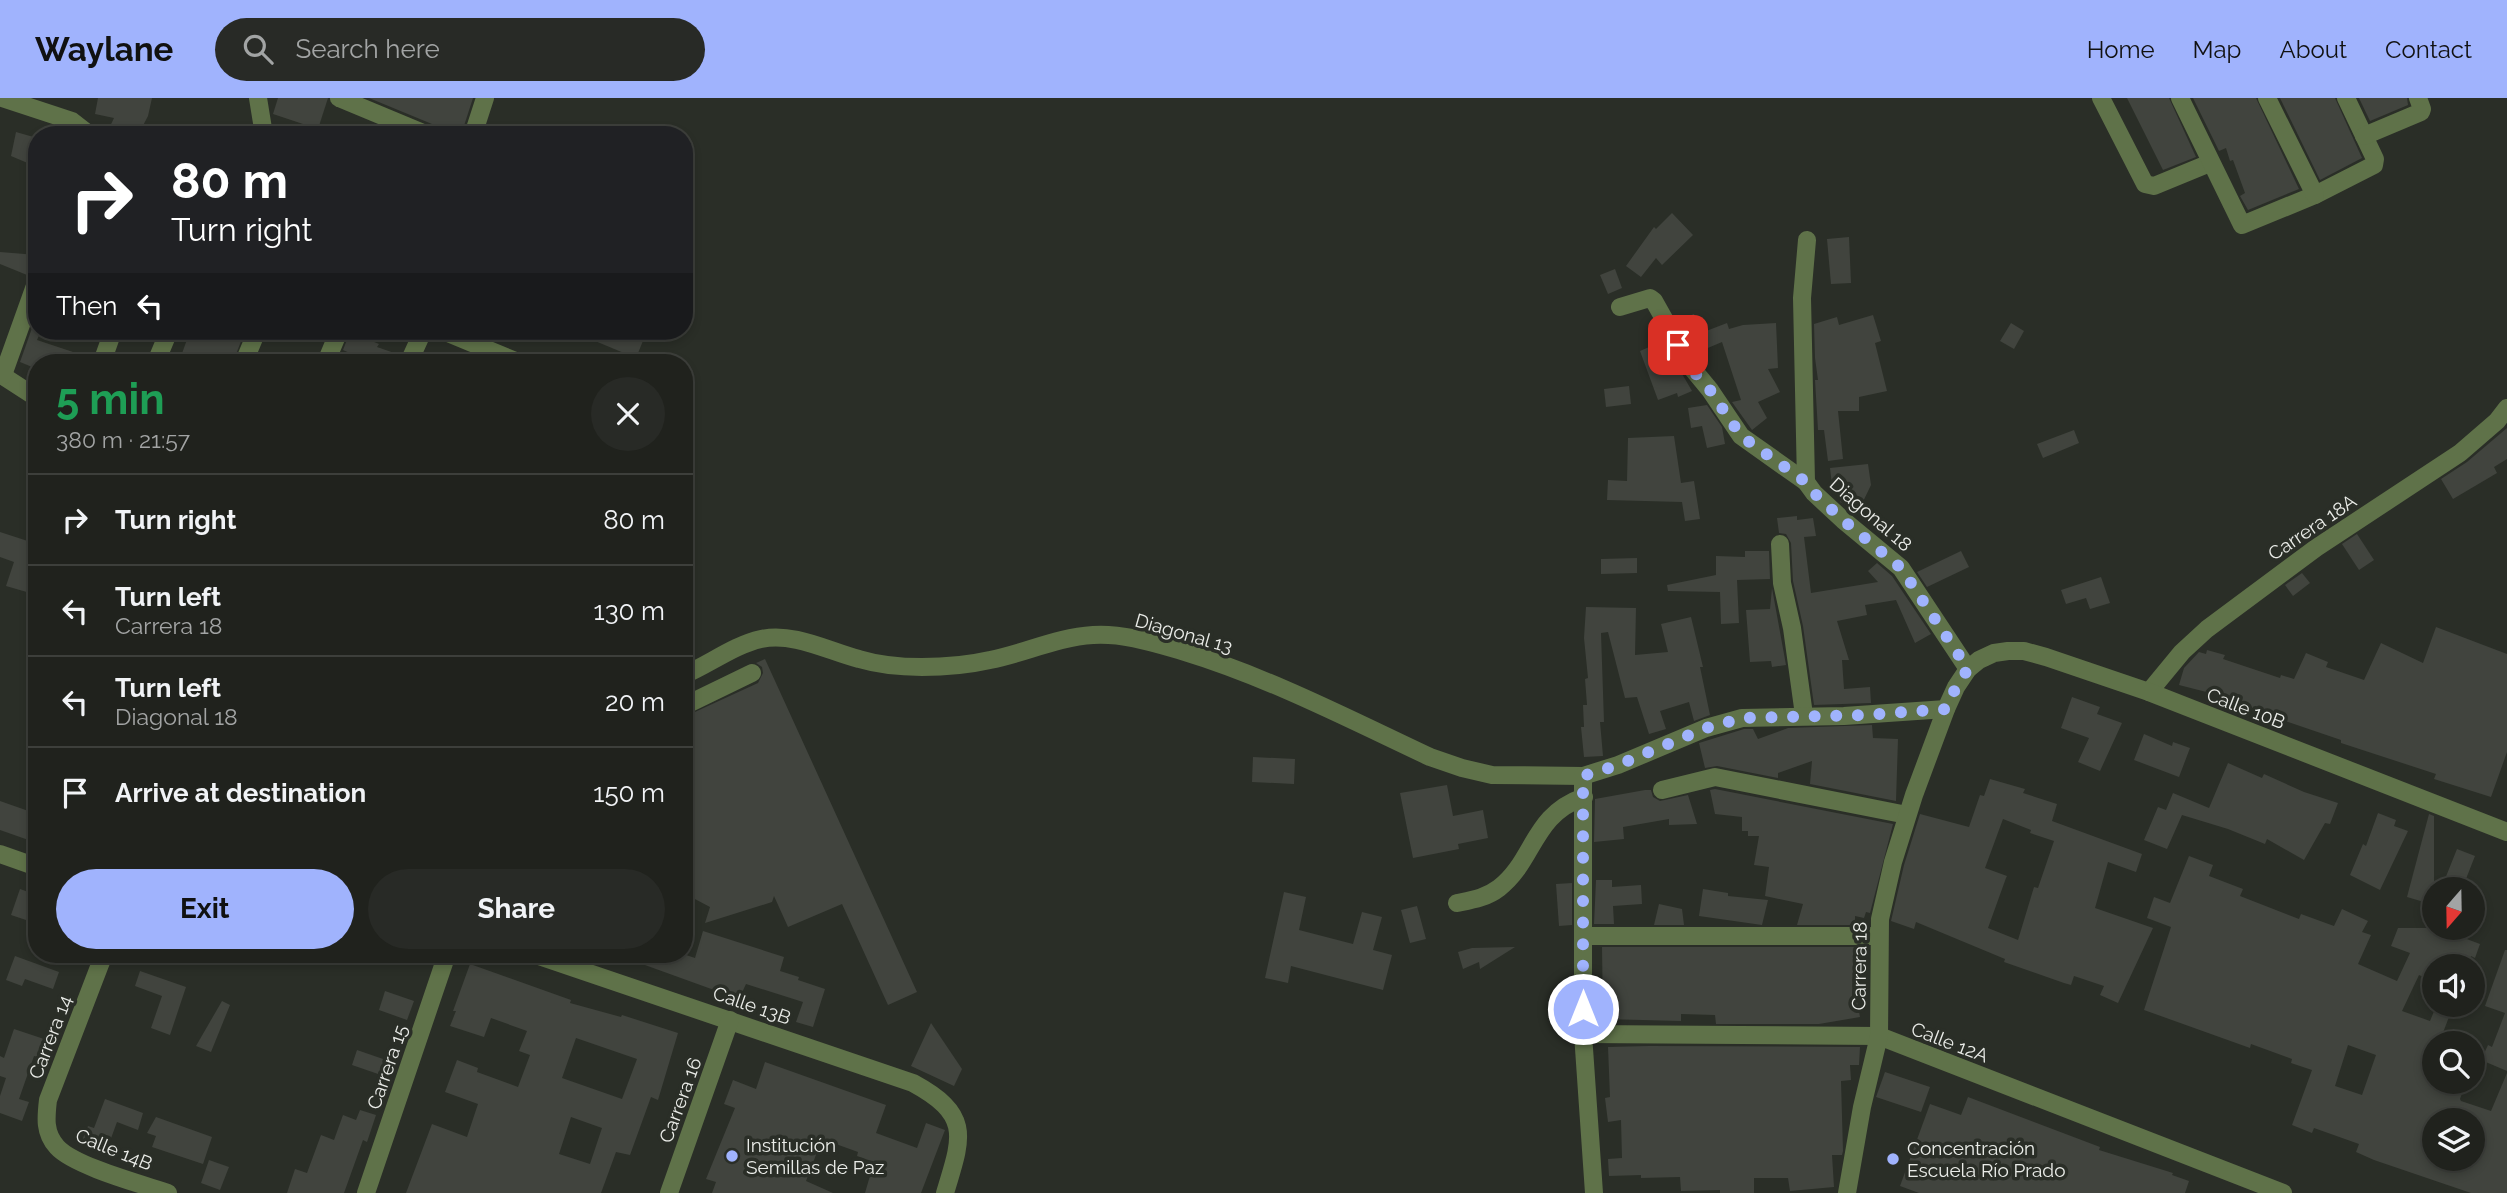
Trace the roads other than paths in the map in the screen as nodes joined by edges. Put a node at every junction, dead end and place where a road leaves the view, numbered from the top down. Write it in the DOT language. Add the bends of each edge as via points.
graph roads {
  1 [pos="2,98"];
  2 [pos="258,98"];
  3 [pos="340,98"];
  4 [pos="485,98"];
  5 [pos="2101,98"];
  6 [pos="2180,98"];
  7 [pos="2267,98"];
  8 [pos="2346,98"];
  9 [pos="2418,98"];
  10 [pos="78,126"];
  11 [pos="263,126"];
  12 [pos="407,126"];
  13 [pos="476,126"];
  14 [pos="2364,136"];
  15 [pos="2210,163"];
  16 [pos="2315,195"];
  17 [pos="1807,240"];
  18 [pos="28,304"];
  19 [pos="1620,307"];
  20 [pos="459,340"];
  21 [pos="484,354"];
  22 [pos="1,375"];
  23 [pos="28,392"];
  24 [pos="2507,408"];
  25 [pos="1806,482"];
  26 [pos="1780,544"];
  27 [pos="1968,669"];
  28 [pos="693,670"];
  29 [pos="752,673"];
  30 [pos="2149,692"];
  31 [pos="693,702"];
  32 [pos="1946,709"];
  33 [pos="1804,715"];
  34 [pos="1583,776"];
  35 [pos="1662,790"];
  36 [pos="1584,797"];
  37 [pos="1908,815"];
  38 [pos="2507,832"];
  39 [pos="0,854"];
  40 [pos="28,864"];
  41 [pos="1457,903"];
  42 [pos="1583,936"];
  43 [pos="1879,936"];
  44 [pos="101,963"];
  45 [pos="444,963"];
  46 [pos="573,963"];
  47 [pos="730,1020"];
  48 [pos="1583,1034"];
  49 [pos="1879,1036"];
  50 [pos="50,1136"];
  51 [pos="168,1193"];
  52 [pos="366,1193"];
  53 [pos="669,1193"];
  54 [pos="946,1193"];
  55 [pos="1594,1193"];
  56 [pos="1847,1193"];
  57 [pos="2283,1193"];
  1 -- 10 [label="street"];
  2 -- 11 [label="street"];
  3 -- 12 [label="street"];
  4 -- 13 [label="street"];
  5 -- 15 [label="street" via="2145,184 2154,186"];
  6 -- 15 [label="street"];
  7 -- 16 [label="street"];
  8 -- 14 [label="street"];
  9 -- 14 [label="street" via="2421,113"];
  14 -- 16 [label="street" via="2374,165"];
  15 -- 16 [label="street" via="2242,225"];
  17 -- 25 [label="street" via="1802,298"];
  18 -- 22 [label="street"];
  19 -- 25 [label="street, Diagonal 18" via="1644,298 1654,301 1690,367 1741,436"];
  20 -- 21 [label="street"];
  22 -- 23 [label="street"];
  24 -- 30 [label="street, Carrera 18A" via="2460,453 2316,548 2207,629"];
  25 -- 27 [label="street, Diagonal 18" via="1901,568"];
  26 -- 33 [label="street"];
  27 -- 30 [label="street, Calle 10B" via="1994,653 2024,651"];
  27 -- 32 [label="street, Carrera 18"];
  28 -- 34 [label="street, Diagonal 13" via="764,639 803,642 889,666 922,667 990,660 1094,635 1121,637 1248,674 1462,768 1492,775"];
  29 -- 31 [label="street"];
  30 -- 38 [label="street, Calle 10B"];
  32 -- 33 [label="street, Diagonal 13"];
  32 -- 37 [label="street, Carrera 18"];
  33 -- 34 [label="street, Diagonal 13" via="1723,722"];
  34 -- 36 [label="street"];
  35 -- 37 [label="street" via="1716,777"];
  36 -- 41 [label="street" via="1556,811 1499,888 1480,899"];
  36 -- 42 [label="street"];
  37 -- 43 [label="street, Carrera 18" via="1893,862"];
  39 -- 40 [label="street"];
  42 -- 43 [label="street"];
  42 -- 48 [label="street"];
  43 -- 49 [label="street, Carrera 18"];
  44 -- 50 [label="street, Carrera 14" via="48,1100"];
  45 -- 52 [label="street, Carrera 15"];
  46 -- 47 [label="street, Calle 13B"];
  47 -- 53 [label="street, Carrera 16"];
  47 -- 54 [label="street, Calle 13B" via="913,1083 935,1095 951,1109 958,1127 959,1149"];
  48 -- 49 [label="street, Calle 12A"];
  48 -- 55 [label="street"];
  49 -- 56 [label="street, Carrera 18"];
  49 -- 57 [label="street, Calle 12A"];
  50 -- 51 [label="street, Calle 14B" via="57,1148 74,1160"];
}
